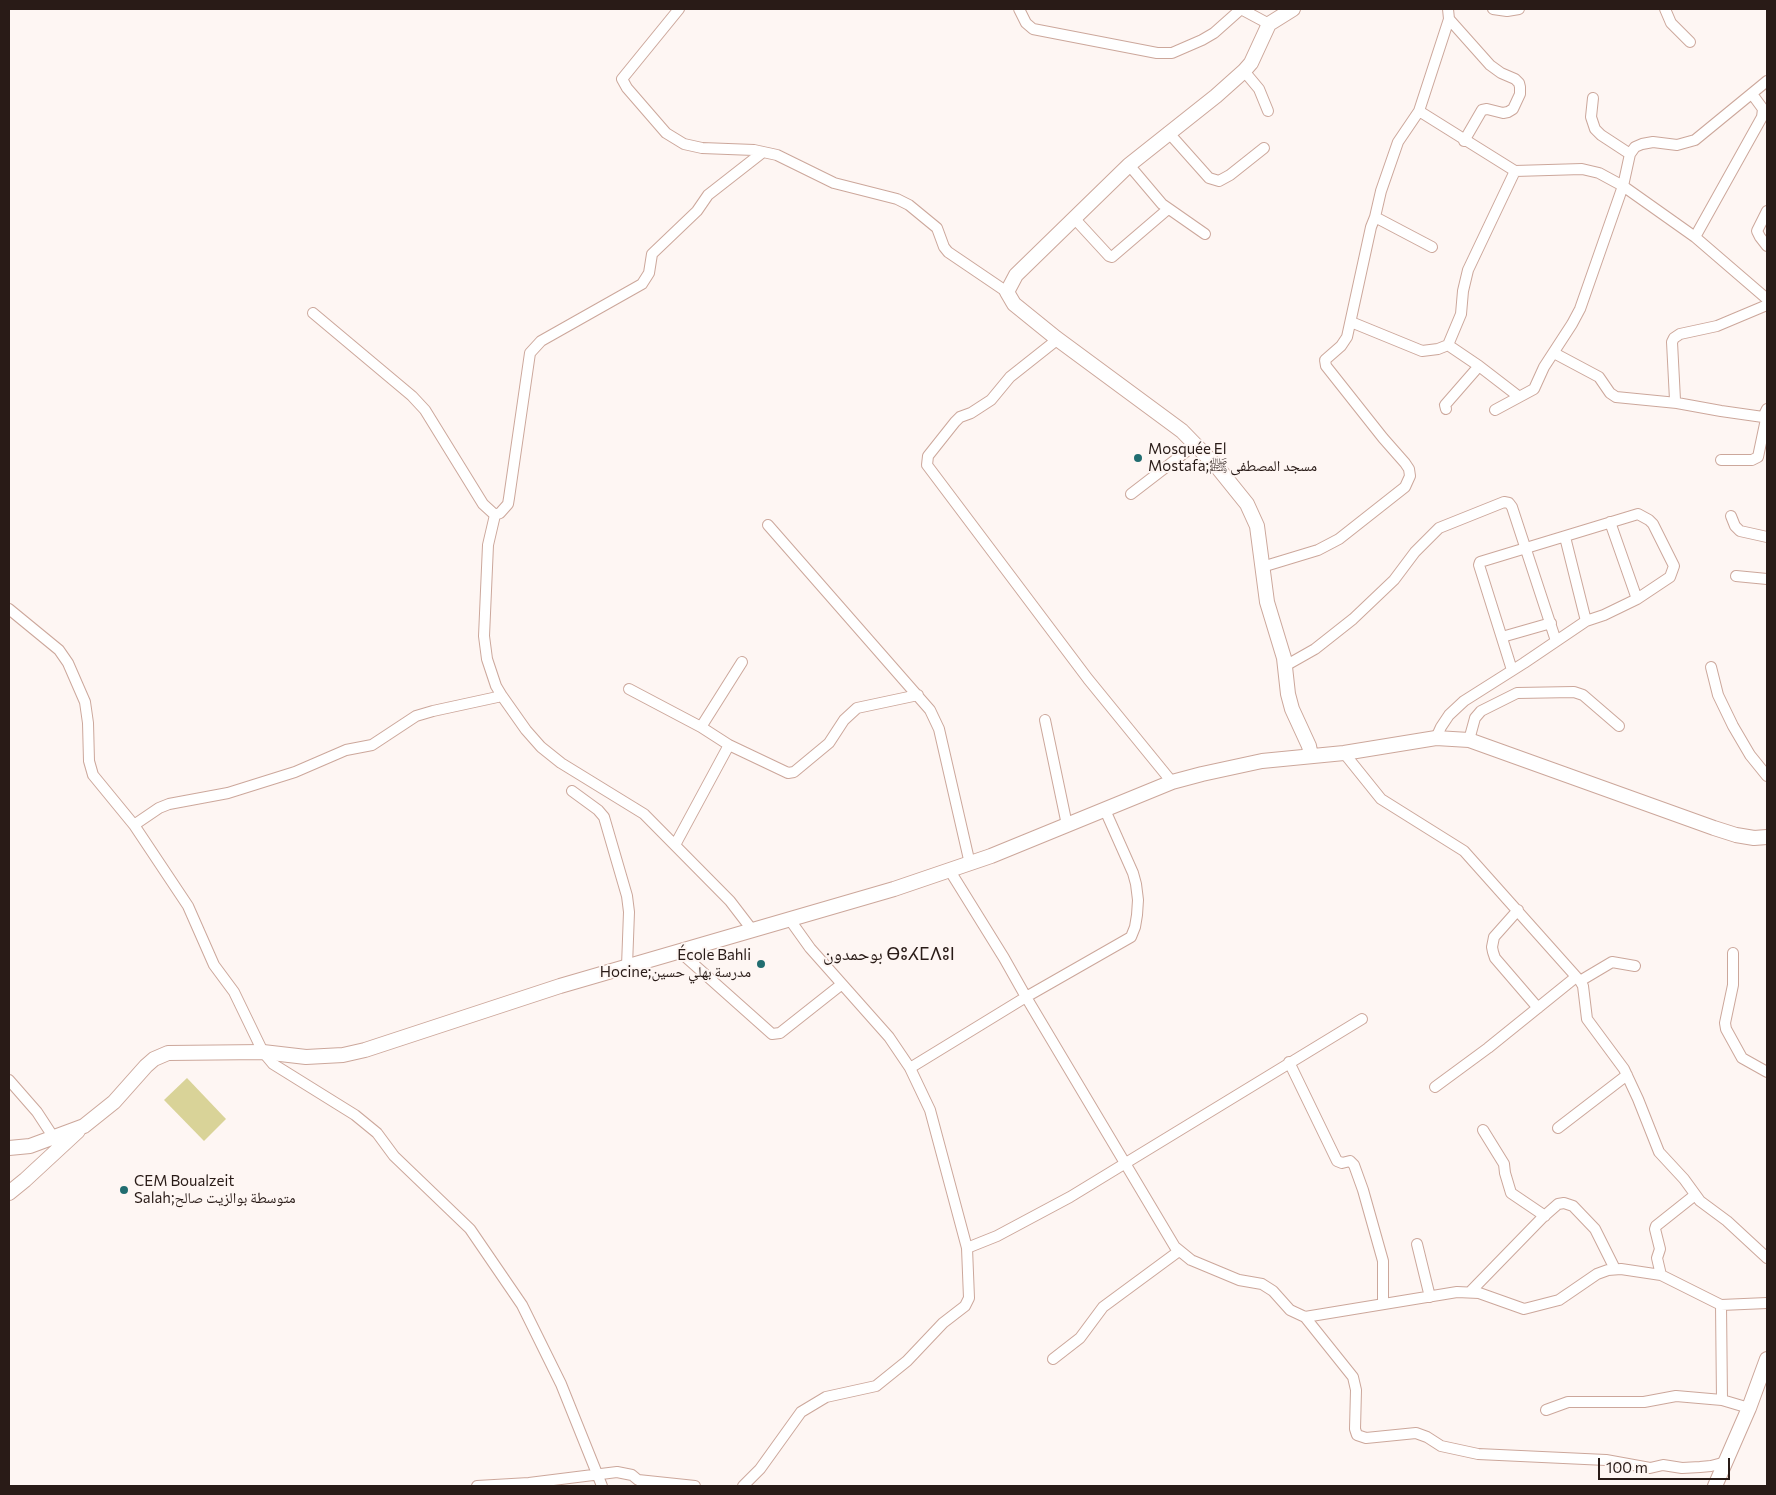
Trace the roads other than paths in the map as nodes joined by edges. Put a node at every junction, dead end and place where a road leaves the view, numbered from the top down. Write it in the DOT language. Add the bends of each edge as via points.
graph roads {
  1 [pos="679,9"];
  2 [pos="1019,9"];
  3 [pos="1292,9"];
  4 [pos="1493,9"];
  5 [pos="1519,9"];
  6 [pos="1665,9"];
  7 [pos="1449,14"];
  8 [pos="1269,24"];
  9 [pos="1690,42"];
  10 [pos="1244,72"];
  11 [pos="1767,81"];
  12 [pos="1752,94"];
  13 [pos="1593,98"];
  14 [pos="1268,111"];
  15 [pos="1419,111"];
  16 [pos="1168,132"];
  17 [pos="1464,141"];
  18 [pos="1264,148"];
  19 [pos="763,152"];
  20 [pos="1630,154"];
  21 [pos="1129,164"];
  22 [pos="1515,172"];
  23 [pos="1623,186"];
  24 [pos="1168,209"];
  25 [pos="1767,211"];
  26 [pos="1375,217"];
  27 [pos="1074,218"];
  28 [pos="1205,234"];
  29 [pos="1695,237"];
  30 [pos="1767,246"];
  31 [pos="1432,247"];
  32 [pos="1007,292"];
  33 [pos="1765,293"];
  34 [pos="1767,305"];
  35 [pos="313,313"];
  36 [pos="1351,322"];
  37 [pos="1058,339"];
  38 [pos="1448,345"];
  39 [pos="1554,353"];
  40 [pos="1479,366"];
  41 [pos="1518,396"];
  42 [pos="1677,403"];
  43 [pos="1446,410"];
  44 [pos="1495,410"];
  45 [pos="1766,416"];
  46 [pos="1196,444"];
  47 [pos="1721,460"];
  48 [pos="1131,494"];
  49 [pos="495,515"];
  50 [pos="1731,516"];
  51 [pos="1610,522"];
  52 [pos="768,525"];
  53 [pos="1565,537"];
  54 [pos="1767,537"];
  55 [pos="1525,548"];
  56 [pos="1262,567"];
  57 [pos="1736,576"];
  58 [pos="1767,579"];
  59 [pos="1637,599"];
  60 [pos="9,609"];
  61 [pos="1586,621"];
  62 [pos="1551,624"];
  63 [pos="1502,638"];
  64 [pos="1556,641"];
  65 [pos="742,662"];
  66 [pos="1285,666"];
  67 [pos="1711,667"];
  68 [pos="1512,670"];
  69 [pos="629,688"];
  70 [pos="918,695"];
  71 [pos="502,696"];
  72 [pos="1045,720"];
  73 [pos="1619,726"];
  74 [pos="701,727"];
  75 [pos="1436,738"];
  76 [pos="1469,740"];
  77 [pos="728,745"];
  78 [pos="1344,753"];
  79 [pos="1311,756"];
  80 [pos="1767,776"];
  81 [pos="1172,782"];
  82 [pos="572,792"];
  83 [pos="1105,810"];
  84 [pos="134,825"];
  85 [pos="1067,825"];
  86 [pos="1767,836"];
  87 [pos="675,845"];
  88 [pos="970,864"];
  89 [pos="950,871"];
  90 [pos="1518,910"];
  91 [pos="790,920"];
  92 [pos="753,931"];
  93 [pos="680,952"];
  94 [pos="1733,953"];
  95 [pos="627,966"];
  96 [pos="1635,966"];
  97 [pos="1578,979"];
  98 [pos="842,984"];
  99 [pos="1026,997"];
  100 [pos="1538,1008"];
  101 [pos="1362,1019"];
  102 [pos="263,1052"];
  103 [pos="1289,1062"];
  104 [pos="910,1068"];
  105 [pos="1767,1072"];
  106 [pos="1627,1075"];
  107 [pos="9,1080"];
  108 [pos="1435,1086"];
  109 [pos="84,1126"];
  110 [pos="1558,1128"];
  111 [pos="1483,1130"];
  112 [pos="54,1138"];
  113 [pos="9,1148"];
  114 [pos="1126,1164"];
  115 [pos="9,1193"];
  116 [pos="1695,1195"];
  117 [pos="1545,1216"];
  118 [pos="1417,1244"];
  119 [pos="967,1248"];
  120 [pos="1179,1251"];
  121 [pos="1767,1258"];
  122 [pos="1616,1269"];
  123 [pos="1661,1275"];
  124 [pos="1470,1292"];
  125 [pos="1430,1297"];
  126 [pos="1767,1303"];
  127 [pos="1383,1304"];
  128 [pos="1721,1305"];
  129 [pos="1305,1317"];
  130 [pos="1053,1359"];
  131 [pos="1767,1359"];
  132 [pos="1722,1400"];
  133 [pos="1749,1408"];
  134 [pos="1546,1410"];
  135 [pos="1726,1462"];
  136 [pos="597,1474"];
  137 [pos="477,1486"];
  138 [pos="602,1486"];
  139 [pos="695,1486"];
  140 [pos="742,1486"];
  141 [pos="1715,1486"];
  1 -- 19 [label="street" via="622,79 627,88 666,133 684,144"];
  2 -- 8 [label="street" via="1032,29 1157,53 1172,52 1202,40 1241,9"];
  3 -- 8 [label="main road"];
  4 -- 5 [label="street"];
  6 -- 9 [label="street" via="1670,24"];
  7 -- 15 [label="street"];
  7 -- 17 [label="street" via="1490,65 1515,79 1520,87 1513,109 1503,113 1482,110"];
  8 -- 10 [label="main road"];
  10 -- 14 [label="street" via="1259,89"];
  10 -- 16 [label="main road"];
  11 -- 12 [label="street"];
  12 -- 20 [label="street" via="1695,140 1677,145 1642,144"];
  12 -- 29 [label="street" via="1763,109 1762,117"];
  13 -- 20 [label="street" via="1591,117 1595,129"];
  15 -- 17 [label="street"];
  15 -- 26 [label="street" via="1398,142"];
  16 -- 18 [label="street" via="1209,178 1218,181"];
  16 -- 21 [label="main road"];
  17 -- 22 [label="street"];
  19 -- 32 [label="street" via="834,183 909,205 937,228 948,252"];
  19 -- 49 [label="street" via="708,194 697,212 652,254 649,273 642,284 541,341 530,353 508,504"];
  20 -- 23 [label="street"];
  21 -- 24 [label="street"];
  21 -- 27 [label="main road"];
  22 -- 23 [label="street" via="1582,169"];
  22 -- 38 [label="street" via="1468,270 1461,314"];
  23 -- 29 [label="street"];
  23 -- 39 [label="street" via="1580,309"];
  24 -- 27 [label="street" via="1112,257"];
  24 -- 28 [label="street"];
  25 -- 30 [label="street" via="1757,231"];
  26 -- 31 [label="street"];
  26 -- 36 [label="street"];
  27 -- 32 [label="main road" via="1016,275"];
  29 -- 33 [label="street"];
  32 -- 37 [label="main road" via="1014,304"];
  34 -- 42 [label="street" via="1717,326 1674,338"];
  35 -- 49 [label="street" via="425,410 483,504"];
  36 -- 38 [label="street" via="1422,351"];
  36 -- 56 [label="street" via="1347,338 1325,360 1326,366 1405,463 1410,476 1405,487 1339,539 1318,550"];
  37 -- 46 [label="main road"];
  37 -- 81 [label="street" via="1010,377 991,400 960,417 928,456 927,465 1088,678"];
  38 -- 40 [label="street"];
  39 -- 41 [label="street" via="1534,389"];
  39 -- 42 [label="street" via="1599,377 1616,396"];
  40 -- 41 [label="street"];
  40 -- 43 [label="street" via="1445,405"];
  41 -- 44 [label="street"];
  42 -- 45 [label="street"];
  45 -- 47 [label="street" via="1758,457 1752,460"];
  46 -- 48 [label="street"];
  46 -- 56 [label="main road" via="1241,496 1253,515"];
  49 -- 71 [label="street" via="488,545 484,636 487,659"];
  50 -- 54 [label="street" via="1740,531"];
  51 -- 53 [label="street"];
  51 -- 59 [label="street"];
  51 -- 59 [label="street" via="1638,514 1649,520 1674,566 1670,577"];
  52 -- 70 [label="street"];
  53 -- 55 [label="street"];
  53 -- 61 [label="street"];
  55 -- 62 [label="street"];
  55 -- 63 [label="street" via="1479,565"];
  55 -- 66 [label="street" via="1511,505 1507,502 1444,525 1353,619 1315,649"];
  56 -- 66 [label="main road" via="1267,602"];
  57 -- 58 [label="street"];
  59 -- 61 [label="street"];
  60 -- 84 [label="street" via="59,650 68,663 85,702 93,775"];
  61 -- 64 [label="street"];
  62 -- 63 [label="street"];
  62 -- 64 [label="street"];
  63 -- 68 [label="street"];
  64 -- 68 [label="street"];
  65 -- 74 [label="street"];
  66 -- 79 [label="main road" via="1292,708 1310,746"];
  67 -- 80 [label="street" via="1718,695 1733,726"];
  68 -- 75 [label="street" via="1464,701 1449,715"];
  69 -- 74 [label="street"];
  70 -- 77 [label="street" via="857,708 844,720 829,743 794,772 780,769"];
  70 -- 88 [label="street" via="939,729"];
  71 -- 84 [label="street" via="416,716 372,745 346,750 295,772 228,793 169,804"];
  71 -- 87 [label="street" via="541,747 561,763 644,814"];
  72 -- 85 [label="street"];
  73 -- 76 [label="street" via="1583,695 1574,692 1517,693 1481,711 1475,718"];
  74 -- 77 [label="street"];
  75 -- 76 [label="main road"];
  75 -- 78 [label="main road"];
  76 -- 86 [label="main road" via="1714,828 1754,838"];
  77 -- 87 [label="street"];
  78 -- 79 [label="main road"];
  78 -- 90 [label="street" via="1381,799 1464,851"];
  79 -- 81 [label="main road" via="1262,761"];
  81 -- 83 [label="main road"];
  82 -- 95 [label="street" via="604,817 627,896"];
  83 -- 85 [label="main road"];
  83 -- 99 [label="street" via="1136,884 1135,927 1128,940"];
  84 -- 102 [label="street" via="188,906 214,965 234,992"];
  85 -- 88 [label="main road"];
  87 -- 92 [label="street" via="730,901"];
  88 -- 89 [label="main road"];
  89 -- 91 [label="main road"];
  89 -- 99 [label="street"];
  90 -- 97 [label="street"];
  90 -- 100 [label="street" via="1494,937 1492,952"];
  91 -- 92 [label="main road"];
  91 -- 98 [label="street"];
  92 -- 93 [label="main road"];
  93 -- 95 [label="main road"];
  93 -- 98 [label="street" via="772,1034 780,1033"];
  94 -- 105 [label="street" via="1733,985 1726,1029 1742,1058"];
  95 -- 102 [label="main road" via="365,1050 306,1057"];
  96 -- 97 [label="street" via="1612,962"];
  97 -- 100 [label="street"];
  97 -- 106 [label="street" via="1583,986 1587,1019"];
  98 -- 104 [label="street" via="889,1037"];
  99 -- 104 [label="street"];
  99 -- 114 [label="street"];
  100 -- 108 [label="street"];
  101 -- 103 [label="street"];
  102 -- 109 [label="main road" via="161,1055 146,1066 114,1102"];
  102 -- 136 [label="street" via="272,1064 356,1115 470,1229 522,1304 561,1384"];
  103 -- 114 [label="street"];
  103 -- 127 [label="street" via="1337,1161 1350,1161 1354,1165 1383,1261"];
  104 -- 119 [label="street" via="930,1110"];
  106 -- 110 [label="street"];
  106 -- 116 [label="street" via="1659,1152"];
  107 -- 112 [label="street" via="37,1112"];
  109 -- 112 [label="main road"];
  109 -- 115 [label="main road"];
  111 -- 117 [label="street" via="1504,1164 1511,1194"];
  112 -- 113 [label="main road" via="30,1146"];
  114 -- 119 [label="street" via="1038,1215"];
  114 -- 120 [label="street"];
  116 -- 121 [label="street"];
  116 -- 123 [label="street" via="1656,1226"];
  117 -- 122 [label="street" via="1558,1204 1573,1206 1599,1235"];
  117 -- 124 [label="street"];
  118 -- 125 [label="street"];
  119 -- 140 [label="street" via="970,1298 965,1306 876,1386 826,1397 802,1412 760,1469"];
  120 -- 129 [label="street" via="1191,1260 1239,1280 1262,1284 1290,1310"];
  120 -- 130 [label="street" via="1102,1307 1080,1338"];
  122 -- 123 [label="street"];
  122 -- 124 [label="street" via="1597,1274 1560,1300 1524,1309"];
  123 -- 128 [label="street"];
  124 -- 125 [label="street"];
  125 -- 127 [label="street"];
  126 -- 128 [label="street"];
  127 -- 129 [label="street"];
  128 -- 132 [label="street"];
  129 -- 135 [label="street" via="1353,1377 1357,1435 1366,1438 1416,1433 1441,1446 1478,1454 1606,1460 1650,1468 1663,1465 1682,1468 1711,1466"];
  131 -- 133 [label="main road"];
  132 -- 133 [label="street"];
  132 -- 134 [label="street" via="1676,1396 1644,1402 1568,1402"];
  133 -- 135 [label="main road"];
  135 -- 141 [label="main road"];
  136 -- 137 [label="street"];
  136 -- 138 [label="street"];
  136 -- 139 [label="street" via="626,1473 638,1480"];
}
